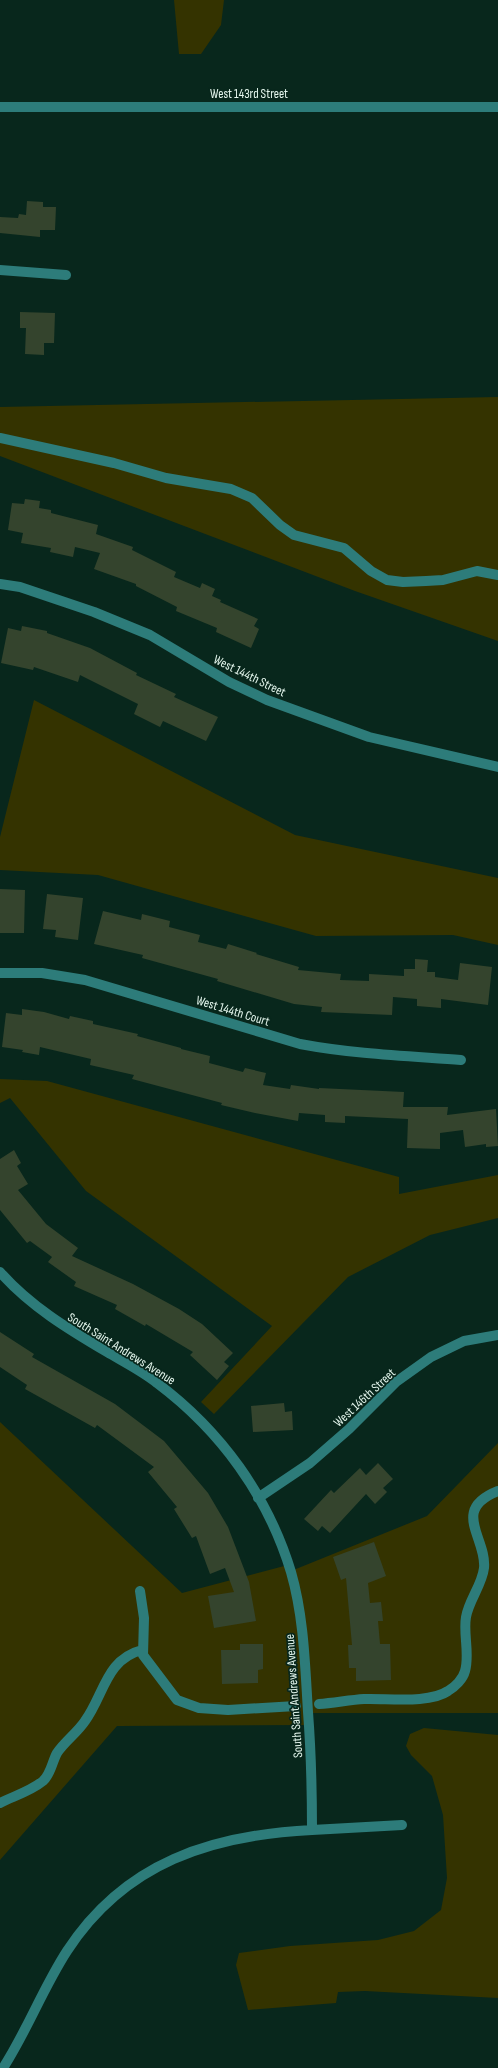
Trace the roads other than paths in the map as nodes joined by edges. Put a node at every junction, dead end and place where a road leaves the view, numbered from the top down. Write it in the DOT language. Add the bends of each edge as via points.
graph roads {
  1 [pos="0,107"];
  2 [pos="498,107"];
  3 [pos="0,270"];
  4 [pos="66,275"];
  5 [pos="0,438"];
  6 [pos="498,575"];
  7 [pos="0,584"];
  8 [pos="498,767"];
  9 [pos="0,973"];
  10 [pos="461,1060"];
  11 [pos="0,1272"];
  12 [pos="498,1335"];
  13 [pos="498,1491"];
  14 [pos="258,1498"];
  15 [pos="140,1591"];
  16 [pos="142,1650"];
  17 [pos="319,1704"];
  18 [pos="296,1706"];
  19 [pos="0,1803"];
  20 [pos="402,1825"];
  21 [pos="312,1830"];
  22 [pos="3,2068"];
  1 -- 2 [label="street, West 143rd Street"];
  3 -- 4 [label="street"];
  5 -- 6 [label="street" via="114,463 166,478 231,489 252,498 280,525 294,534 344,548 371,571 387,580 426,582 477,571"];
  7 -- 8 [label="street, West 144th Street" via="20,587 94,612 150,635 229,682 274,702 369,737"];
  9 -- 10 [label="street, West 144th Court" via="42,973 85,980 314,1046 344,1051"];
  11 -- 14 [label="street, South Saint Andrews Avenue" via="40,1310 156,1382 191,1410 232,1455"];
  12 -- 14 [label="street, West 146th Street" via="464,1341 396,1382 315,1459 288,1480"];
  13 -- 17 [label="street" via="482,1500 473,1517 474,1529 484,1557 484,1569 466,1616 467,1660 462,1678 448,1691 433,1697"];
  14 -- 21 [label="street, South Saint Andrews Avenue" via="285,1554 302,1627 310,1726"];
  15 -- 16 [label="street" via="144,1618"];
  16 -- 18 [label="street" via="147,1662 169,1692 177,1700 188,1705 228,1710"];
  16 -- 19 [label="street" via="132,1652 111,1670 86,1720 60,1749 45,1780 30,1790"];
  20 -- 21 [label="street"];
  21 -- 22 [label="street" via="261,1834 216,1843 172,1860 130,1885 98,1914 68,1951"];
}
